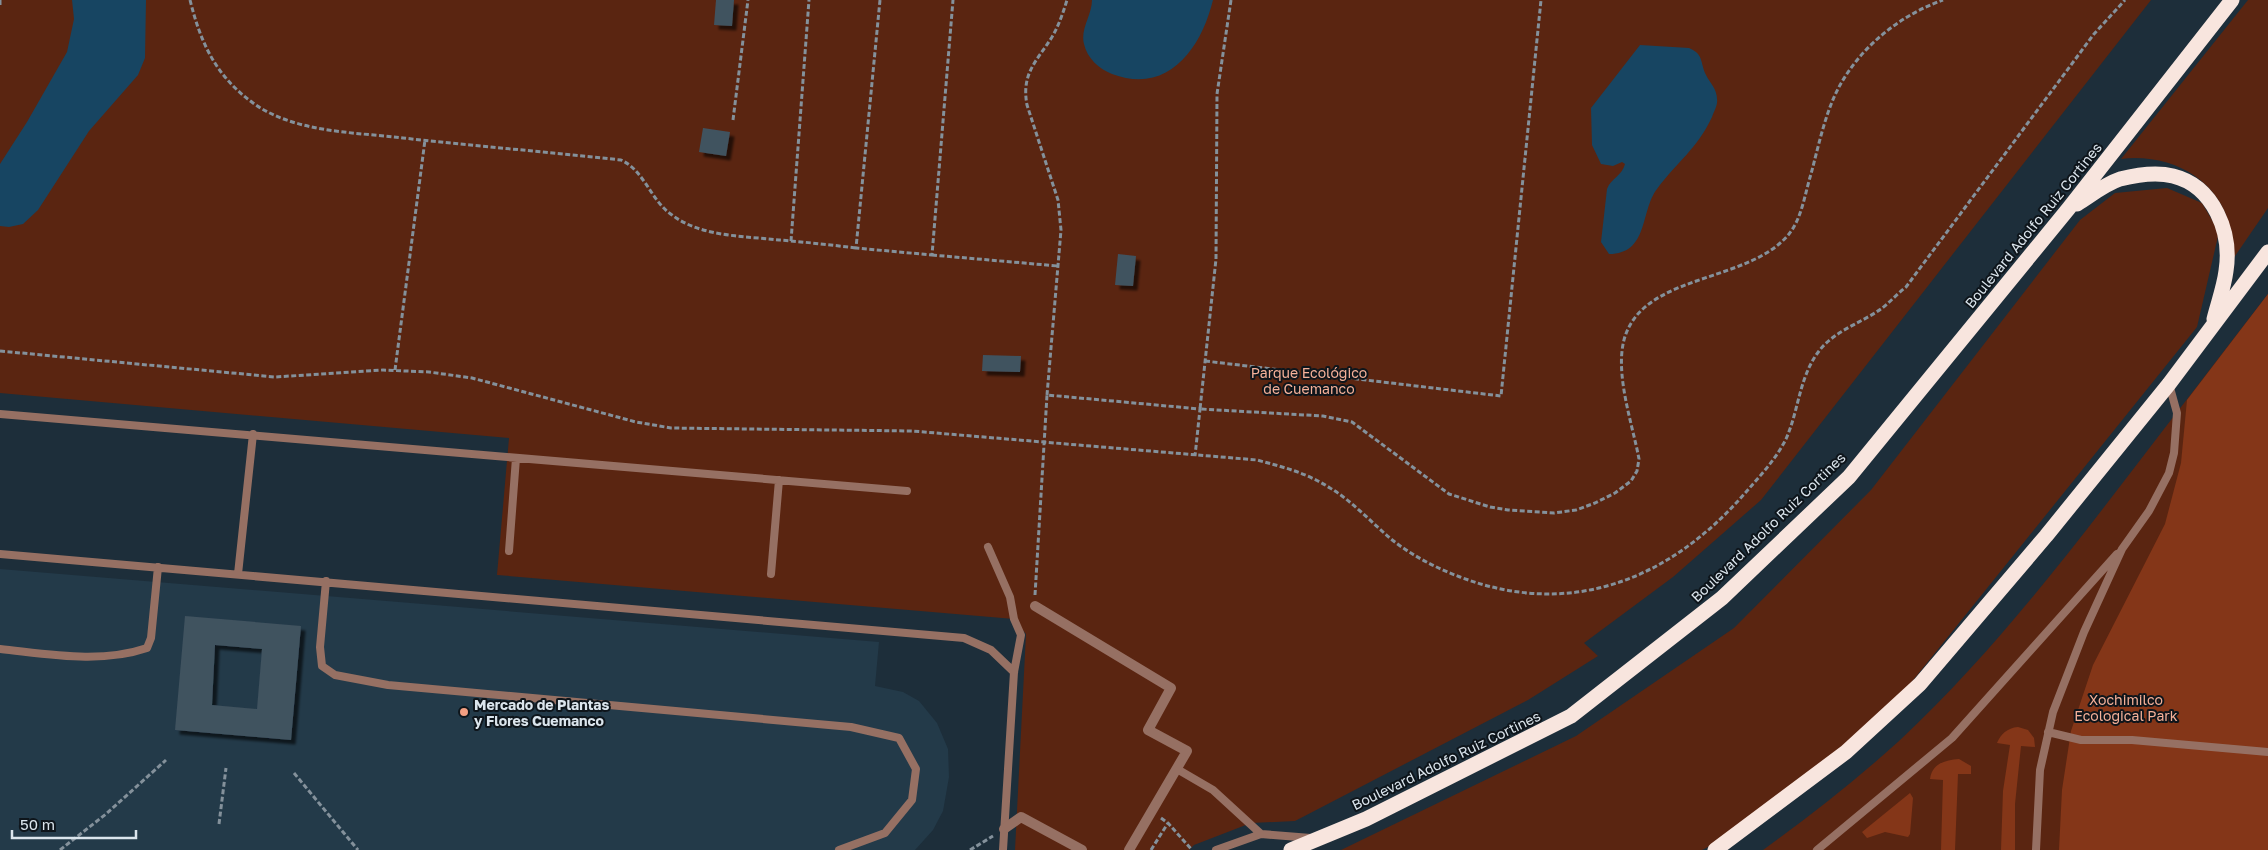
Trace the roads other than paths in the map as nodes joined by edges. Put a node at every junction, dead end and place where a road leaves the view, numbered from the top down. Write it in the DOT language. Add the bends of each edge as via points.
graph roads {
  1 [pos="2232,0"];
  2 [pos="2069,208"];
  3 [pos="2268,252"];
  4 [pos="2211,328"];
  5 [pos="2169,384"];
  6 [pos="0,414"];
  7 [pos="253,434"];
  8 [pos="516,458"];
  9 [pos="779,480"];
  10 [pos="907,490"];
  11 [pos="988,547"];
  12 [pos="2122,549"];
  13 [pos="509,551"];
  14 [pos="0,554"];
  15 [pos="158,567"];
  16 [pos="238,574"];
  17 [pos="771,574"];
  18 [pos="326,581"];
  19 [pos="1035,606"];
  20 [pos="0,649"];
  21 [pos="1014,672"];
  22 [pos="2048,732"];
  23 [pos="2268,752"];
  24 [pos="1177,769"];
  25 [pos="1004,829"];
  26 [pos="1261,834"];
  27 [pos="1318,838"];
  28 [pos="842,849"];
  29 [pos="1003,850"];
  30 [pos="1082,850"];
  31 [pos="1129,850"];
  32 [pos="1216,850"];
  33 [pos="1291,850"];
  34 [pos="1715,850"];
  35 [pos="1817,850"];
  36 [pos="2036,850"];
  1 -- 2 [label="highway, Boulevard Adolfo Ruiz Cortines"];
  2 -- 4 [label="highway" via="2118,180 2146,175 2173,176 2193,186 2209,200 2221,219 2226,238 2227,270"];
  2 -- 27 [label="highway, Boulevard Adolfo Ruiz Cortines" via="1849,477 1722,598 1571,716 1366,819"];
  3 -- 4 [label="highway"];
  4 -- 5 [label="highway"];
  5 -- 12 [label="lane" via="2177,413 2169,473 2162,491"];
  5 -- 34 [label="highway" via="1920,684 1846,752"];
  6 -- 7 [label="lane"];
  7 -- 8 [label="lane"];
  7 -- 16 [label="lane"];
  8 -- 9 [label="lane"];
  8 -- 13 [label="lane"];
  9 -- 10 [label="lane"];
  9 -- 17 [label="lane"];
  11 -- 21 [label="lane" via="1010,597 1021,635"];
  12 -- 22 [label="lane" via="2070,664"];
  12 -- 35 [label="lane" via="1952,738"];
  14 -- 15 [label="lane"];
  15 -- 16 [label="lane"];
  15 -- 20 [label="lane" via="151,638 147,648 128,655 90,657"];
  16 -- 18 [label="lane"];
  18 -- 21 [label="lane" via="964,638 991,650"];
  18 -- 28 [label="lane" via="320,647 322,666 334,675 388,685 851,727 899,738 916,769 912,800 885,832"];
  19 -- 24 [label="street" via="1171,688 1148,730 1187,751"];
  21 -- 25 [label="lane"];
  22 -- 23 [label="lane" via="2081,740 2132,740"];
  22 -- 36 [label="lane" via="2038,795"];
  24 -- 26 [label="lane" via="1213,790"];
  24 -- 31 [label="street"];
  25 -- 29 [label="lane"];
  25 -- 30 [label="street" via="1020,817"];
  26 -- 27 [label="lane"];
  26 -- 32 [label="lane"];
  27 -- 33 [label="highway, Boulevard Adolfo Ruiz Cortines"];
}
